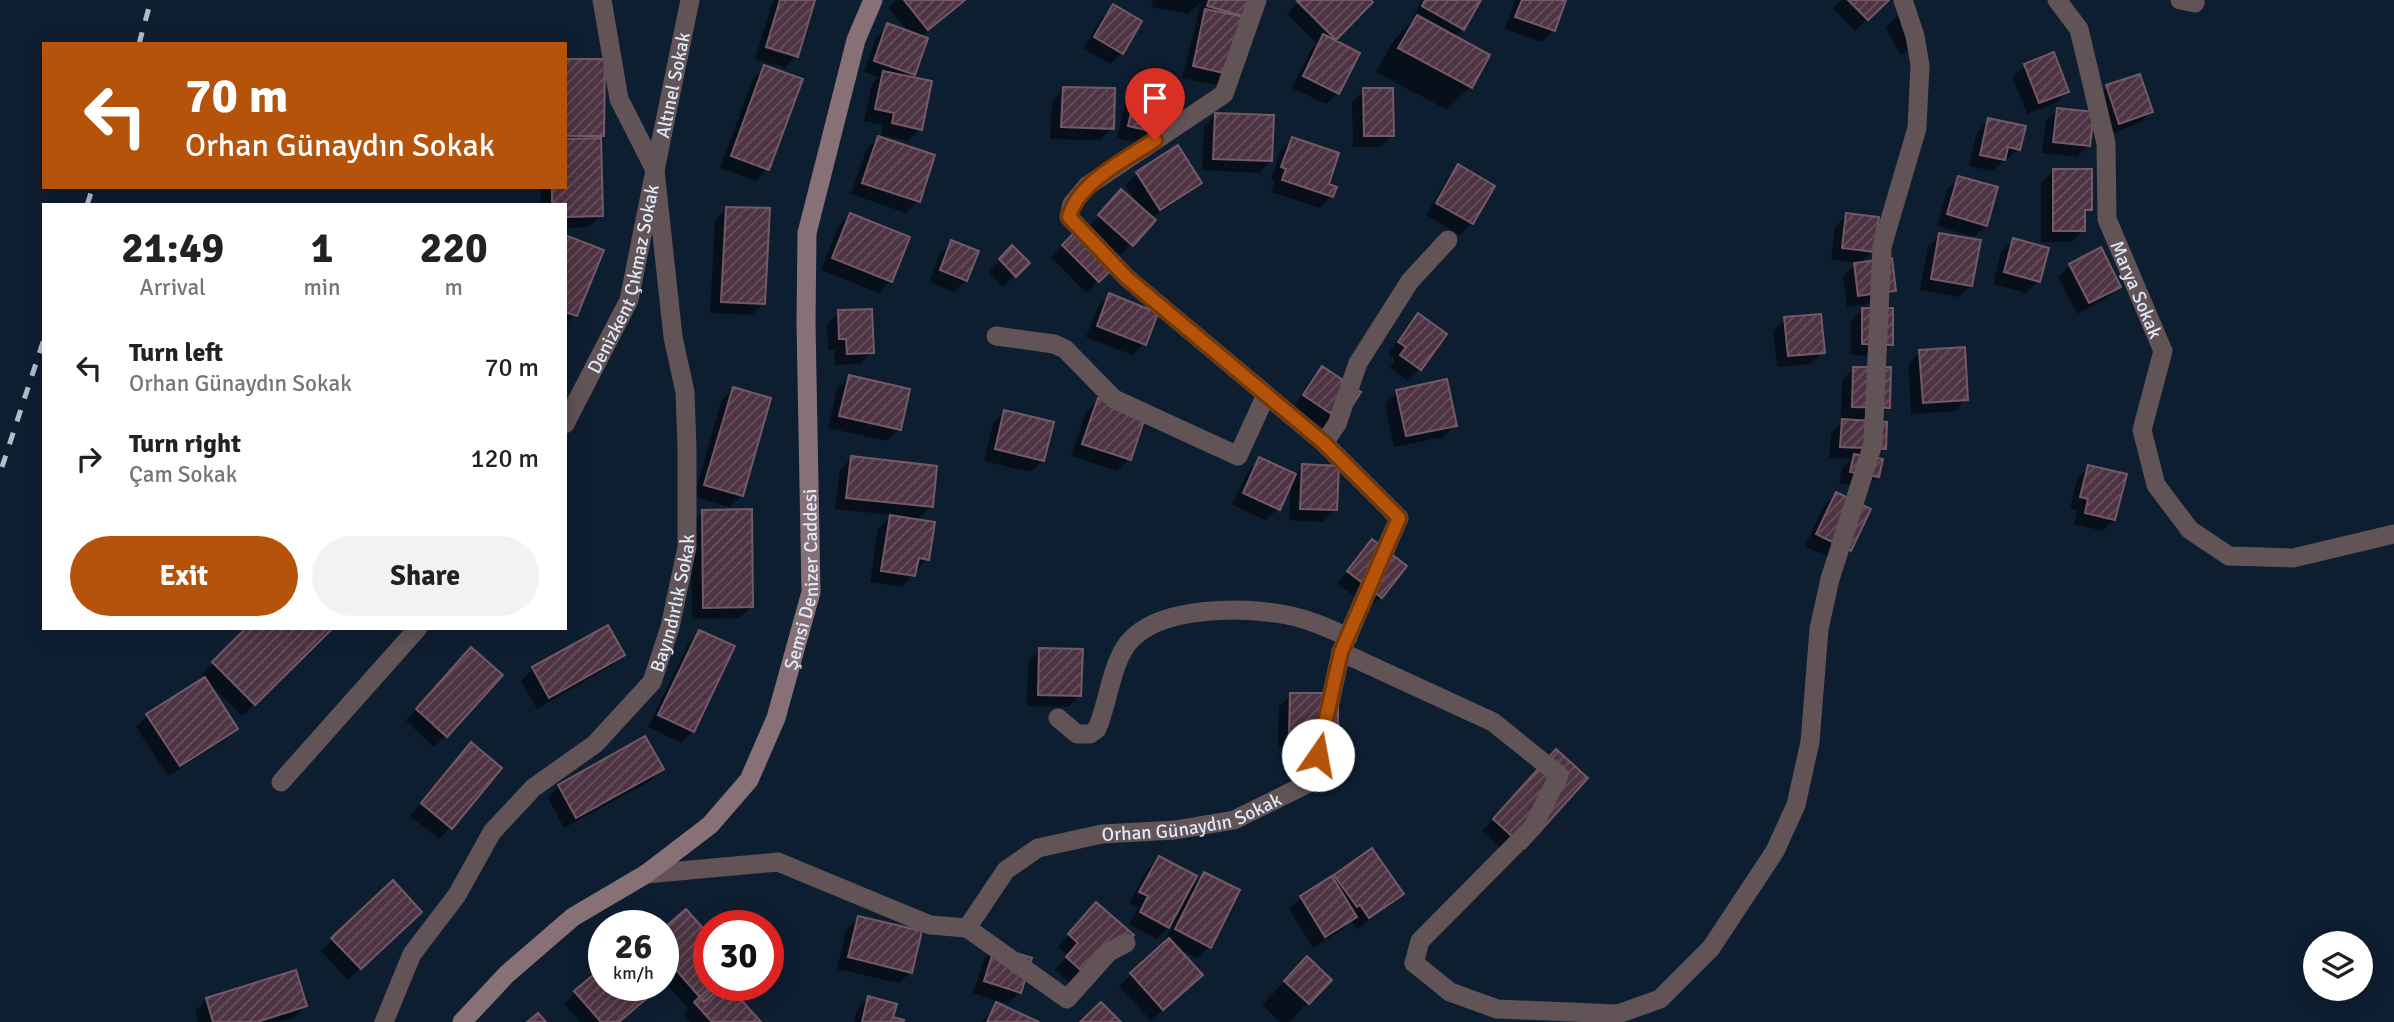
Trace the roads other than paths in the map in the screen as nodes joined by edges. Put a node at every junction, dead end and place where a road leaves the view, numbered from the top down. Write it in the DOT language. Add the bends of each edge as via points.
graph roads {
  1 [pos="602,0"];
  2 [pos="690,0"];
  3 [pos="873,0"];
  4 [pos="1257,0"];
  5 [pos="1903,0"];
  6 [pos="2057,0"];
  7 [pos="2180,0"];
  8 [pos="2195,0"];
  9 [pos="655,170"];
  10 [pos="1448,240"];
  11 [pos="996,336"];
  12 [pos="1266,395"];
  13 [pos="567,420"];
  14 [pos="1324,443"];
  15 [pos="2394,534"];
  16 [pos="416,630"];
  17 [pos="1344,645"];
  18 [pos="1058,718"];
  19 [pos="281,782"];
  20 [pos="646,874"];
  21 [pos="967,928"];
  22 [pos="1126,943"];
  23 [pos="384,1022"];
  24 [pos="462,1022"];
  1 -- 9 [label="street" via="619,99"];
  2 -- 9 [label="street, Altınel Sokak"];
  3 -- 20 [label="main road, Şemsi Denizer Caddesi" via="856,40 807,233 811,592 776,718 749,780 710,825"];
  4 -- 12 [label="street, Orhan Günaydın Sokak" via="1224,94 1087,186 1072,204 1069,217 1127,278"];
  5 -- 17 [label="street" via="1920,65 1917,128 1882,247 1873,444 1819,629 1810,742 1796,805 1775,851 1712,948 1660,999 1618,1014 1497,1010 1450,992 1414,963 1420,942 1533,827 1559,775 1493,722"];
  6 -- 15 [label="street, Marya Sokak" via="2079,29 2106,143 2107,219 2163,351 2142,430 2156,485 2190,530 2230,556 2293,558"];
  7 -- 8 [label="street"];
  9 -- 13 [label="street, Denizkent Çıkmaz Sokak" via="629,300"];
  9 -- 23 [label="street, Bayındırlık Sokak" via="673,337 685,392 687,547 670,627 652,682 595,744 533,788 492,832 457,895 412,954"];
  10 -- 14 [label="street" via="1410,281 1358,363 1337,424"];
  11 -- 12 [label="street" via="1065,349 1114,399 1238,456"];
  12 -- 14 [label="street, Orhan Günaydın Sokak"];
  14 -- 17 [label="street, Orhan Günaydın Sokak" via="1399,518"];
  16 -- 19 [label="street"];
  17 -- 18 [label="street" via="1313,622 1286,615 1212,611 1176,616 1129,642 1097,729 1077,734"];
  17 -- 21 [label="street, Orhan Günaydın Sokak" via="1312,781 1234,820 1175,830 1102,834 1038,848 1006,870"];
  20 -- 21 [label="street" via="778,862 930,925"];
  20 -- 24 [label="main road, Şemsi Denizer Caddesi" via="573,917 507,974"];
  21 -- 22 [label="street" via="1067,999 1108,952"];
}
